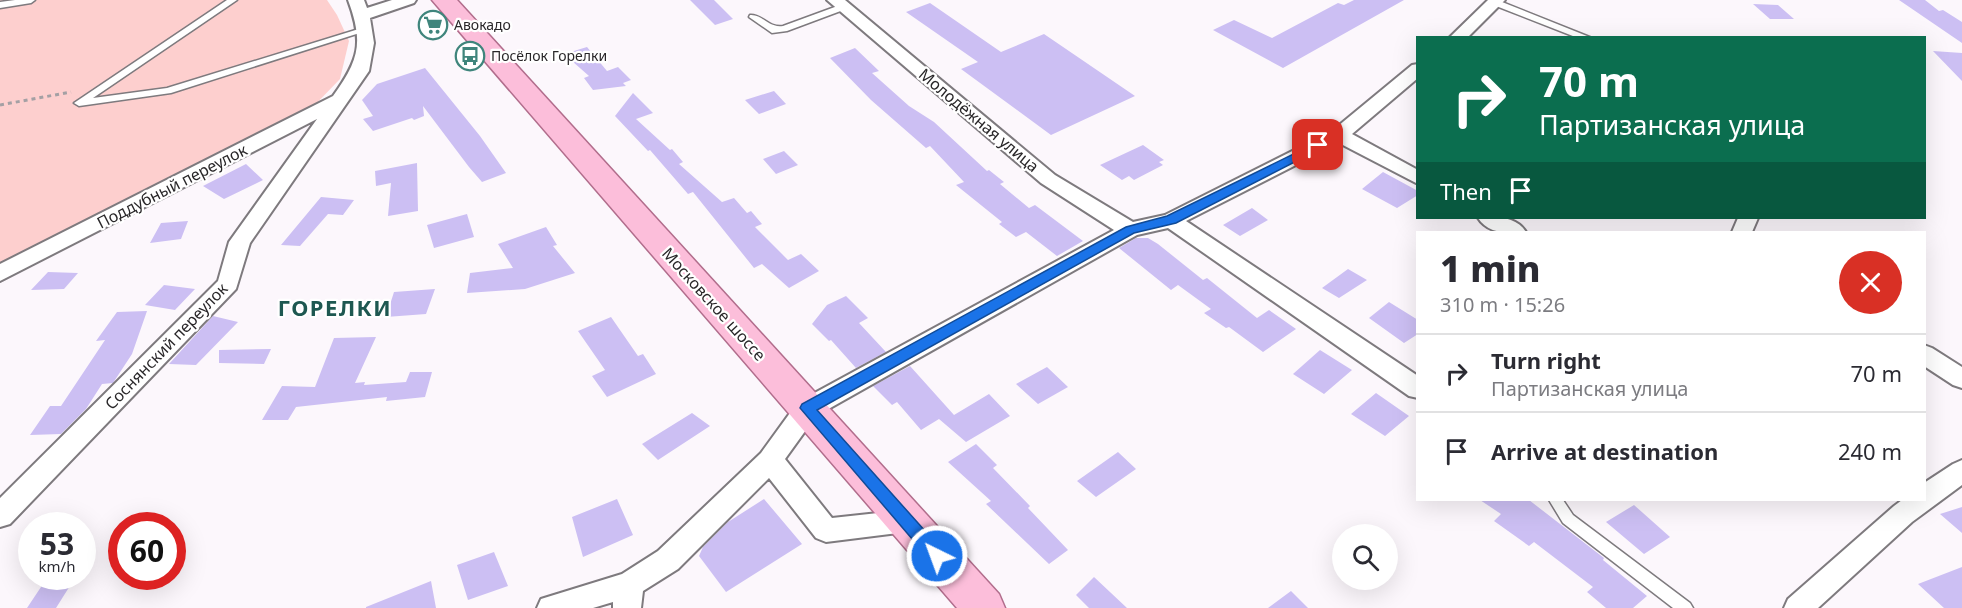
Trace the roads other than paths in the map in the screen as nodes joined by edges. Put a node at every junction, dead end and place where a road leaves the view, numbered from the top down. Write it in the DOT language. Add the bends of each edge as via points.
graph roads {
  1 [pos="31,0"];
  2 [pos="233,0"];
  3 [pos="408,0"];
  4 [pos="444,0"];
  5 [pos="1496,1"];
  6 [pos="839,3"];
  7 [pos="0,5"];
  8 [pos="361,15"];
  9 [pos="753,17"];
  10 [pos="1459,36"];
  11 [pos="1583,36"];
  12 [pos="1416,71"];
  13 [pos="344,98"];
  14 [pos="1339,135"];
  15 [pos="1416,177"];
  16 [pos="1490,219"];
  17 [pos="1171,220"];
  18 [pos="1130,230"];
  19 [pos="1513,231"];
  20 [pos="0,273"];
  21 [pos="1926,355"];
  22 [pos="1962,379"];
  23 [pos="1416,388"];
  24 [pos="807,408"];
  25 [pos="770,460"];
  26 [pos="1962,471"];
  27 [pos="1926,497"];
  28 [pos="1557,501"];
  29 [pos="1920,501"];
  30 [pos="0,516"];
  31 [pos="906,521"];
  32 [pos="628,596"];
  33 [pos="551,608"];
  34 [pos="984,608"];
  35 [pos="1685,608"];
  36 [pos="1798,608"];
  1 -- 7 [label="lane"];
  2 -- 8 [label="lane" via="79,103 168,91"];
  3 -- 8 [label="street"];
  4 -- 24 [label="main road, Московское шоссе"];
  5 -- 10 [label="street"];
  5 -- 11 [label="lane"];
  6 -- 9 [label="lane" via="784,29 772,30"];
  6 -- 18 [label="street, Молодёжная улица" via="1048,179"];
  8 -- 13 [label="street, Соснянский переулок" via="365,52 360,71"];
  12 -- 14 [label="street"];
  13 -- 20 [label="street, Поддубный переулок"];
  13 -- 30 [label="street, Соснянский переулок" via="240,242 228,284"];
  14 -- 15 [label="street"];
  14 -- 17 [label="street"];
  16 -- 19 [label="street"];
  17 -- 18 [label="street"];
  17 -- 23 [label="street"];
  18 -- 24 [label="street"];
  21 -- 22 [label="street"];
  24 -- 25 [label="street"];
  24 -- 31 [label="main road, Московское шоссе"];
  25 -- 31 [label="street" via="826,530"];
  25 -- 32 [label="street"];
  26 -- 27 [label="street"];
  28 -- 35 [label="lane" via="1568,519"];
  29 -- 36 [label="street"];
  31 -- 34 [label="main road, Московское шоссе"];
  32 -- 33 [label="street"];
}
